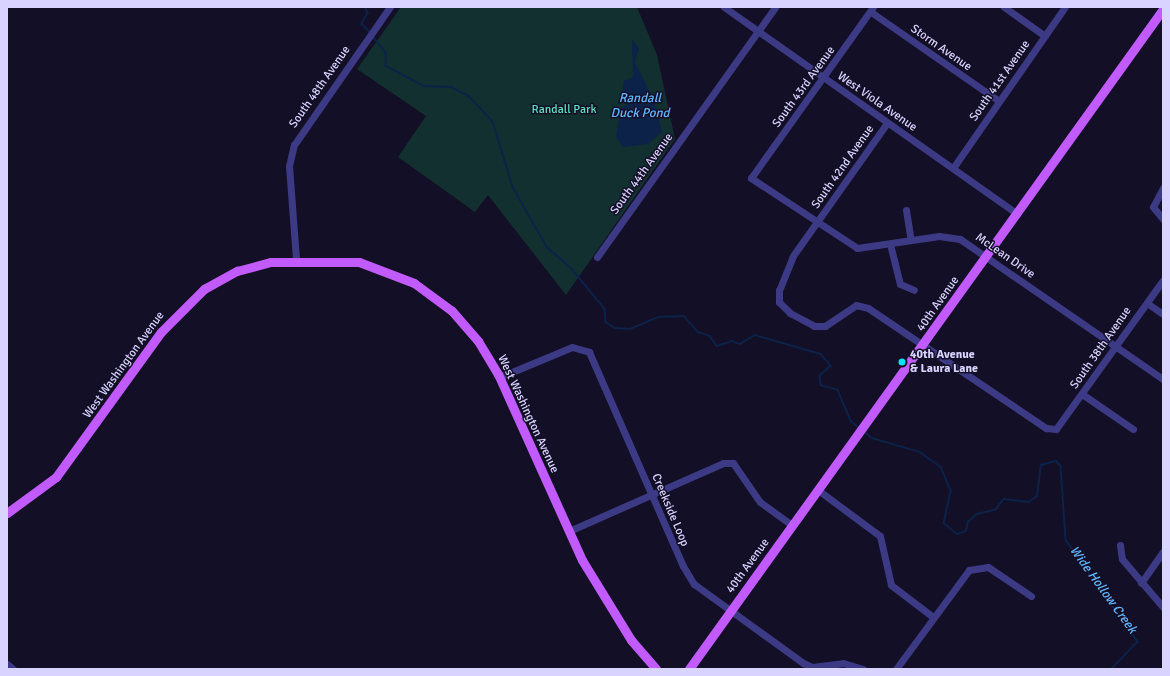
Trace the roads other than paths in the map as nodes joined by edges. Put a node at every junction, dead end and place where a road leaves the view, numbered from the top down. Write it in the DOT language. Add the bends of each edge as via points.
graph roads {
  1 [pos="390,7"];
  2 [pos="724,7"];
  3 [pos="775,7"];
  4 [pos="1004,7"];
  5 [pos="1066,7"];
  6 [pos="1163,9"];
  7 [pos="872,10"];
  8 [pos="758,31"];
  9 [pos="1045,36"];
  10 [pos="824,78"];
  11 [pos="999,101"];
  12 [pos="887,123"];
  13 [pos="953,168"];
  14 [pos="751,178"];
  15 [pos="1163,188"];
  16 [pos="906,210"];
  17 [pos="1017,214"];
  18 [pos="1163,219"];
  19 [pos="816,224"];
  20 [pos="911,240"];
  21 [pos="890,244"];
  22 [pos="986,256"];
  23 [pos="597,257"];
  24 [pos="296,259"];
  25 [pos="1163,280"];
  26 [pos="914,290"];
  27 [pos="1147,303"];
  28 [pos="1163,314"];
  29 [pos="924,345"];
  30 [pos="1116,346"];
  31 [pos="500,377"];
  32 [pos="1163,379"];
  33 [pos="1082,394"];
  34 [pos="1133,429"];
  35 [pos="818,490"];
  36 [pos="652,495"];
  37 [pos="7,514"];
  38 [pos="792,525"];
  39 [pos="569,531"];
  40 [pos="1120,546"];
  41 [pos="1163,552"];
  42 [pos="1141,583"];
  43 [pos="1031,596"];
  44 [pos="1163,607"];
  45 [pos="730,613"];
  46 [pos="933,617"];
  47 [pos="7,664"];
  48 [pos="13,669"];
  49 [pos="656,669"];
  50 [pos="689,669"];
  51 [pos="863,669"];
  52 [pos="896,669"];
  1 -- 24 [label="street, South 48th Avenue" via="294,145 289,166"];
  2 -- 8 [label="street, West Viola Avenue"];
  3 -- 8 [label="street, South 44th Avenue"];
  4 -- 9 [label="street"];
  5 -- 9 [label="street, South 41st Avenue"];
  6 -- 17 [label="main road, 40th Avenue"];
  7 -- 10 [label="street, South 43rd Avenue"];
  7 -- 11 [label="street, Storm Avenue"];
  8 -- 10 [label="street, West Viola Avenue"];
  8 -- 23 [label="street, South 44th Avenue"];
  9 -- 11 [label="street, South 41st Avenue"];
  10 -- 12 [label="street, West Viola Avenue"];
  10 -- 14 [label="street, South 43rd Avenue"];
  11 -- 13 [label="street, South 41st Avenue"];
  12 -- 13 [label="street, West Viola Avenue"];
  12 -- 19 [label="street, South 42nd Avenue"];
  13 -- 17 [label="street, West Viola Avenue"];
  14 -- 19 [label="street, McLean Drive"];
  15 -- 18 [label="street" via="1153,207"];
  16 -- 20 [label="street"];
  17 -- 22 [label="main road, 40th Avenue"];
  19 -- 21 [label="street, McLean Drive" via="857,248"];
  19 -- 29 [label="street, South 42nd Avenue" via="793,256 779,290 779,302 790,313 814,326 825,326 856,305 868,308"];
  20 -- 21 [label="street, McLean Drive"];
  20 -- 22 [label="street, McLean Drive" via="952,236"];
  21 -- 26 [label="street" via="900,284"];
  22 -- 29 [label="main road, 40th Avenue"];
  22 -- 30 [label="street, McLean Drive"];
  24 -- 31 [label="main road, West Washington Avenue" via="359,262 414,283 467,327"];
  24 -- 37 [label="main road, West Washington Avenue" via="237,271 204,289 176,314 56,477"];
  25 -- 27 [label="street, South 38th Avenue"];
  27 -- 28 [label="street"];
  27 -- 30 [label="street, South 38th Avenue"];
  29 -- 33 [label="street, South 38th Avenue" via="1046,428 1056,429"];
  29 -- 35 [label="main road, 40th Avenue" via="856,442"];
  30 -- 32 [label="street, McLean Drive"];
  30 -- 33 [label="street, South 38th Avenue"];
  31 -- 36 [label="street, Creekside Loop" via="572,347 589,352"];
  31 -- 39 [label="main road, West Washington Avenue"];
  33 -- 34 [label="street"];
  35 -- 38 [label="main road, 40th Avenue"];
  35 -- 46 [label="street" via="880,536 891,585"];
  36 -- 38 [label="street" via="723,463 733,463 760,502"];
  36 -- 39 [label="street"];
  36 -- 45 [label="street, Creekside Loop" via="688,576"];
  38 -- 45 [label="main road, 40th Avenue"];
  39 -- 49 [label="main road, West Washington Avenue" via="603,599"];
  40 -- 42 [label="street" via="1122,559"];
  41 -- 42 [label="street"];
  42 -- 44 [label="street"];
  43 -- 46 [label="street" via="988,567 980,567 965,573"];
  45 -- 50 [label="main road, 40th Avenue"];
  45 -- 51 [label="street, Creekside Loop" via="803,664 812,667 843,663"];
  46 -- 52 [label="street"];
  47 -- 48 [label="street"];
}
